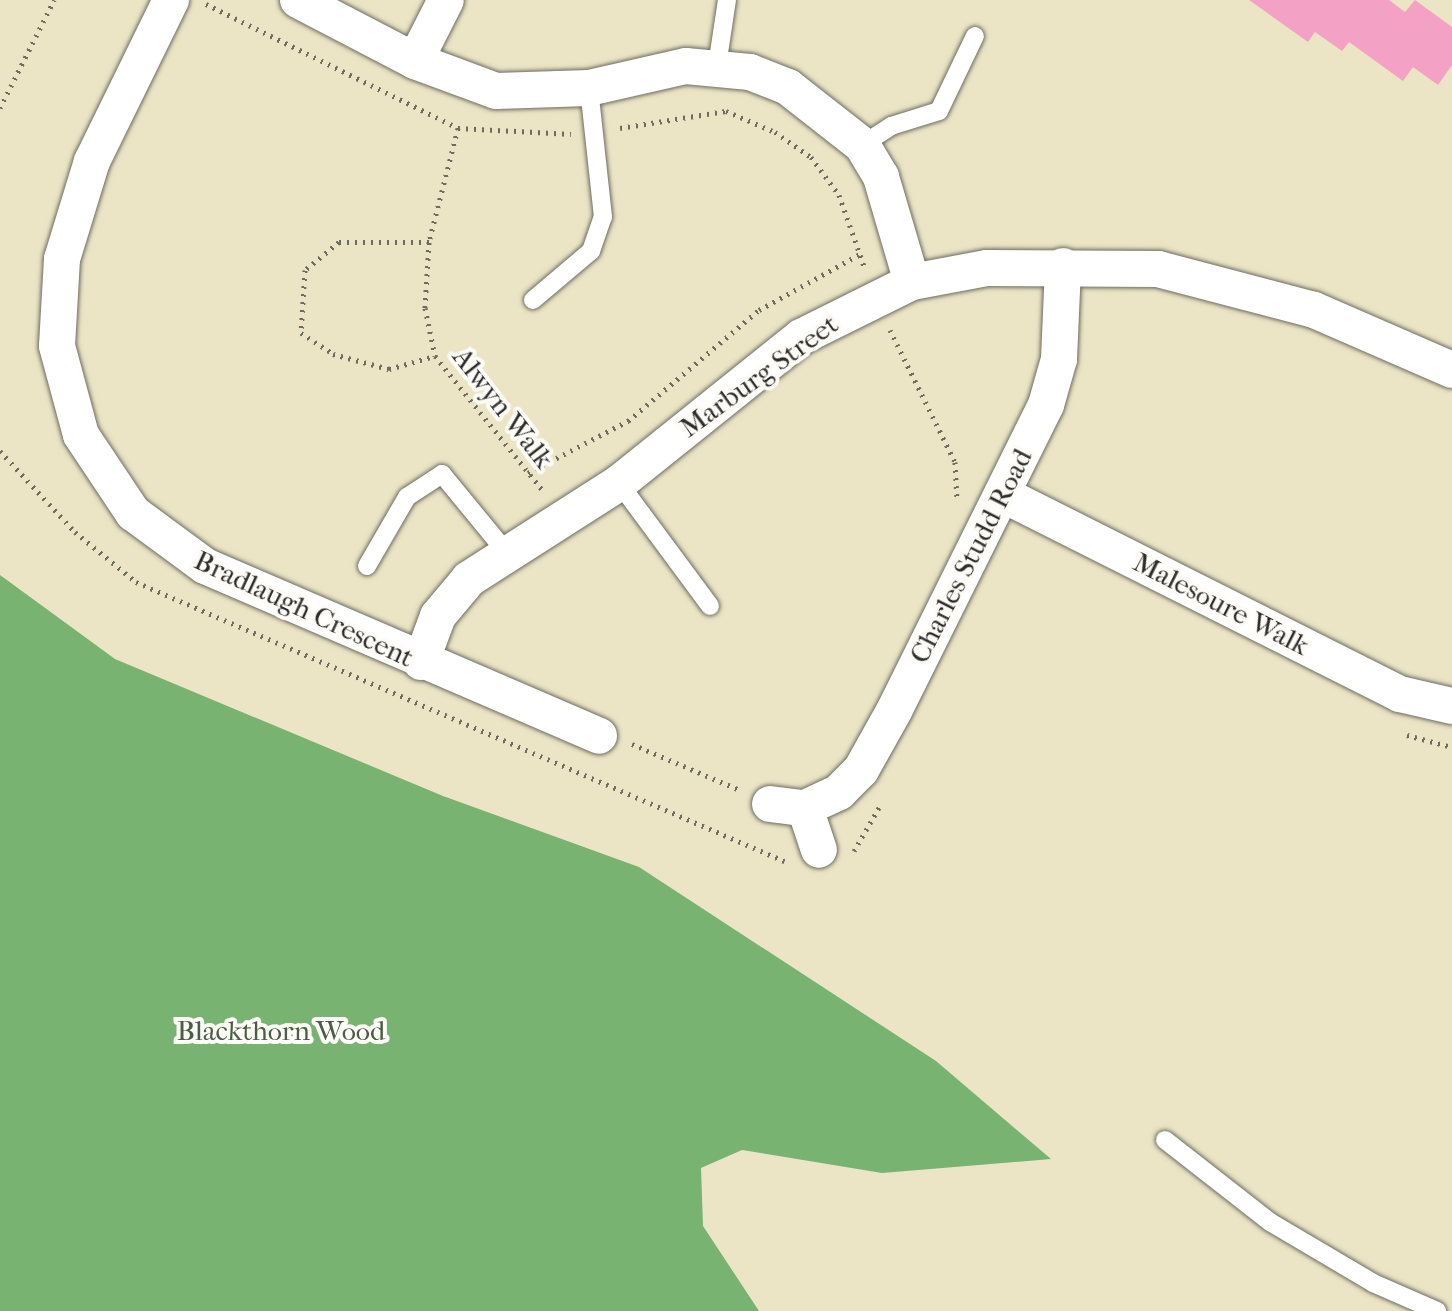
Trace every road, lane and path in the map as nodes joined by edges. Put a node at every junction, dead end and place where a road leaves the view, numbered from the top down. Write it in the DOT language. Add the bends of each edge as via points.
graph roads {
  1 [pos="54,0"];
  2 [pos="171,0"];
  3 [pos="199,0"];
  4 [pos="298,0"];
  5 [pos="446,0"];
  6 [pos="727,0"];
  7 [pos="975,36"];
  8 [pos="415,61"];
  9 [pos="717,66"];
  10 [pos="589,88"];
  11 [pos="0,108"];
  12 [pos="458,128"];
  13 [pos="598,133"];
  14 [pos="862,145"];
  15 [pos="429,242"];
  16 [pos="860,254"];
  17 [pos="1063,266"];
  18 [pos="912,282"];
  19 [pos="874,296"];
  20 [pos="533,300"];
  21 [pos="435,356"];
  22 [pos="1452,370"];
  23 [pos="0,451"];
  24 [pos="528,473"];
  25 [pos="619,483"];
  26 [pos="1002,494"];
  27 [pos="564,517"];
  28 [pos="981,530"];
  29 [pos="506,552"];
  30 [pos="367,566"];
  31 [pos="710,606"];
  32 [pos="421,662"];
  33 [pos="1450,696"];
  34 [pos="1395,728"];
  35 [pos="599,736"];
  36 [pos="1452,747"];
  37 [pos="883,799"];
  38 [pos="788,806"];
  39 [pos="822,859"];
  40 [pos="1165,1140"];
  41 [pos="1437,1311"];
  1 -- 11 [label="path"];
  2 -- 32 [label="street, Bradlaugh Crescent" via="92,161 62,259 57,346 81,435 133,513 168,544"];
  3 -- 12 [label="path"];
  4 -- 8 [label="street"];
  5 -- 8 [label="street"];
  6 -- 9 [label="lane"];
  7 -- 14 [label="lane" via="939,111 891,126"];
  8 -- 10 [label="street" via="496,91"];
  9 -- 10 [label="street"];
  9 -- 14 [label="street" via="788,87"];
  10 -- 13 [label="lane"];
  12 -- 13 [label="path"];
  12 -- 15 [label="path, Alwyn Walk"];
  13 -- 16 [label="path" via="726,111 775,132 811,157 839,195"];
  13 -- 20 [label="lane" via="603,217 591,251"];
  14 -- 18 [label="street" via="881,177"];
  15 -- 21 [label="path, Alwyn Walk" via="425,308"];
  15 -- 21 [label="path" via="339,242 305,270 301,333 333,354 389,369"];
  16 -- 19 [label="path"];
  16 -- 24 [label="path" via="759,310 628,421"];
  17 -- 18 [label="street, Marburg Street" via="987,268"];
  17 -- 22 [label="street, Marburg Street" via="1158,269 1267,294"];
  17 -- 26 [label="street, Charles Studd Road" via="1054,382"];
  18 -- 19 [label="street, Marburg Street"];
  19 -- 25 [label="street, Marburg Street" via="801,337"];
  19 -- 28 [label="path" via="955,462 958,519"];
  21 -- 24 [label="path, Alwyn Walk"];
  23 -- 39 [label="path" via="75,532 136,582"];
  24 -- 27 [label="path, Alwyn Walk"];
  25 -- 27 [label="street, Marburg Street"];
  25 -- 31 [label="lane"];
  26 -- 28 [label="street, Charles Studd Road"];
  26 -- 33 [label="street, Malesoure Walk" via="1400,694"];
  27 -- 29 [label="street, Marburg Street"];
  28 -- 38 [label="street, Charles Studd Road" via="861,770 839,792"];
  29 -- 30 [label="lane" via="442,474 407,497"];
  29 -- 32 [label="street, Marburg Street" via="469,579 438,616"];
  32 -- 35 [label="street, Bradlaugh Crescent"];
  34 -- 36 [label="path"];
  35 -- 38 [label="path" via="651,748"];
  37 -- 39 [label="path"];
  38 -- 39 [label="street"];
  40 -- 41 [label="lane" via="1270,1222 1373,1283"];
}
